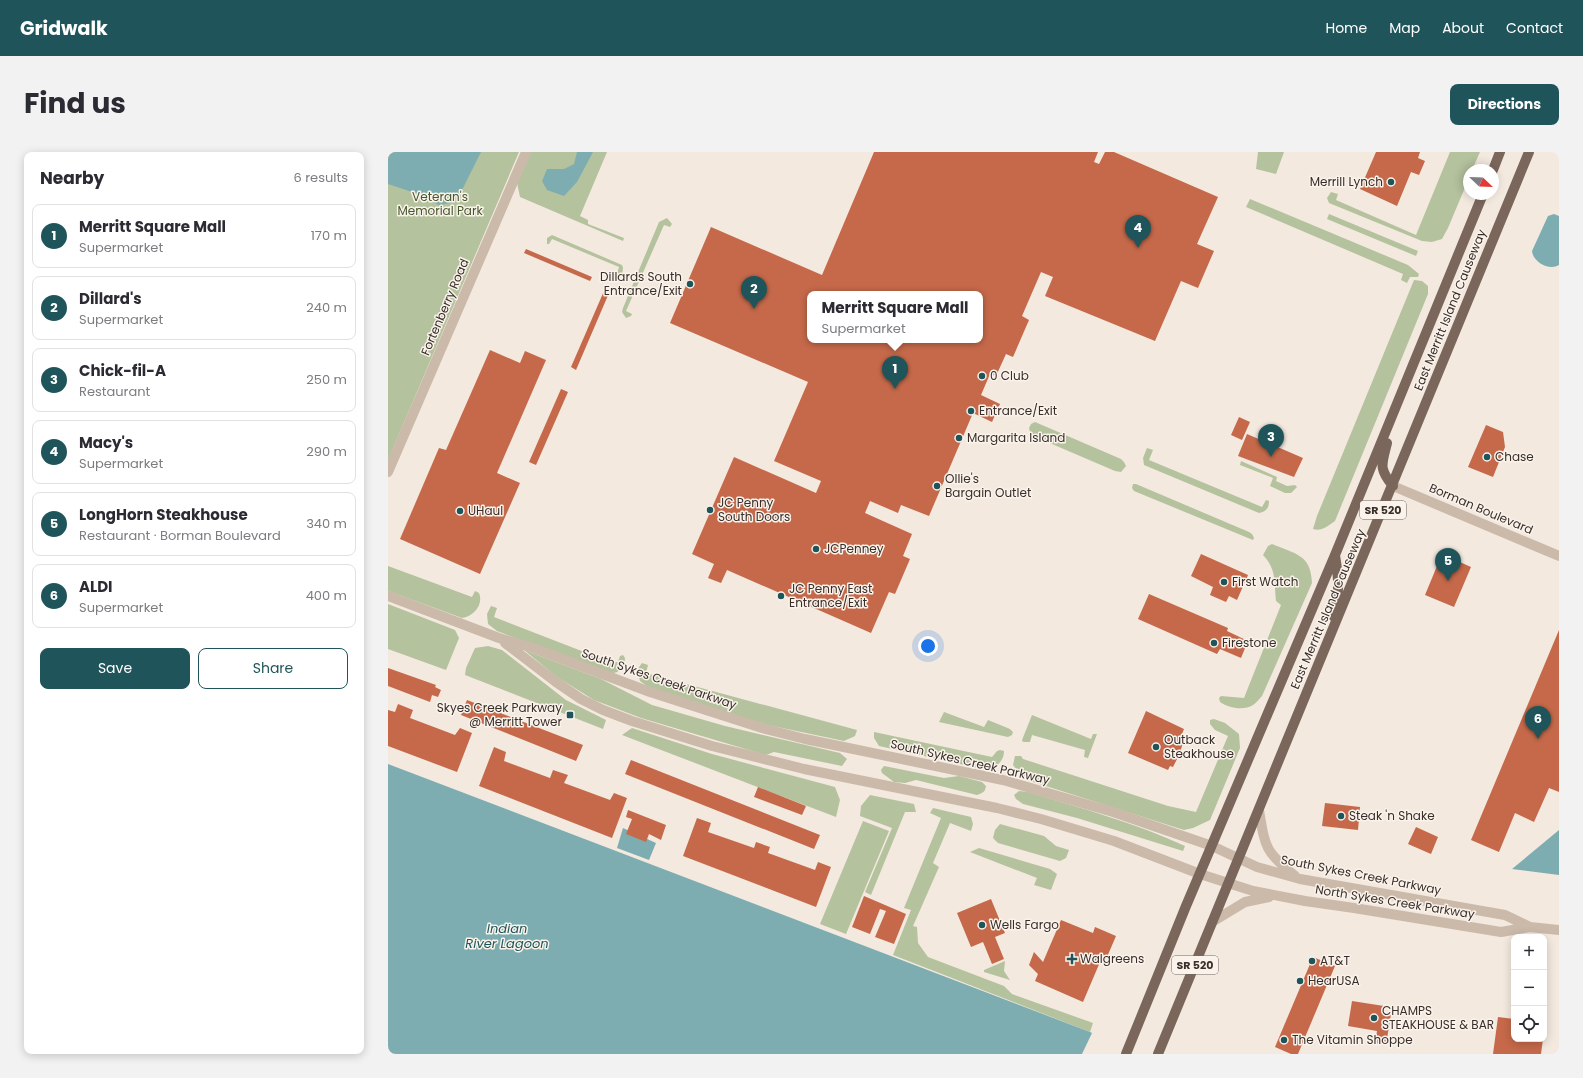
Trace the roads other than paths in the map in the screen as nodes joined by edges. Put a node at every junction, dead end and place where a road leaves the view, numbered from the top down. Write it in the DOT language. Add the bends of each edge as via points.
graph roads {
  1 [pos="526,152"];
  2 [pos="1500,152"];
  3 [pos="1529,152"];
  4 [pos="1495,164"];
  5 [pos="1481,200"];
  6 [pos="1394,413"];
  7 [pos="388,472"];
  8 [pos="1393,486"];
  9 [pos="1335,555"];
  10 [pos="1559,556"];
  11 [pos="388,596"];
  12 [pos="499,638"];
  13 [pos="1320,660"];
  14 [pos="1259,810"];
  15 [pos="1212,846"];
  16 [pos="1239,859"];
  17 [pos="1200,874"];
  18 [pos="1300,879"];
  19 [pos="1229,883"];
  20 [pos="1273,896"];
  21 [pos="1212,922"];
  22 [pos="1530,927"];
  23 [pos="1559,930"];
  24 [pos="1126,1054"];
  25 [pos="1158,1054"];
  1 -- 7 [label="street, Fortenberry Road"];
  2 -- 4 [label="main road"];
  3 -- 8 [label="main road, East Merritt Island Causeway / SR 520"];
  5 -- 6 [label="main road, East Merritt Island Causeway / SR 520"];
  6 -- 8 [label="main road" via="1382,465 1384,476"];
  6 -- 9 [label="main road, East Merritt Island Causeway / SR 520"];
  8 -- 10 [label="street, Borman Boulevard"];
  8 -- 13 [label="main road, East Merritt Island Causeway / SR 520"];
  9 -- 13 [label="main road" via="1339,583 1337,600"];
  9 -- 15 [label="main road, East Merritt Island Causeway / SR 520"];
  11 -- 12 [label="street, South Sykes Creek Parkway"];
  12 -- 15 [label="street, South Sykes Creek Parkway" via="533,648 650,692 762,728 1003,780 1113,812"];
  12 -- 17 [label="street, South Sykes Creek Parkway" via="581,699 632,721 796,768 1041,819 1114,841"];
  13 -- 14 [label="main road, East Merritt Island Causeway / SR 520"];
  14 -- 16 [label="main road, East Merritt Island Causeway / SR 520"];
  14 -- 18 [label="street" via="1267,849 1278,862"];
  15 -- 16 [label="street, South Sykes Creek Parkway"];
  15 -- 17 [label="main road, East Merritt Island Causeway / SR 520"];
  16 -- 18 [label="street, South Sykes Creek Parkway"];
  16 -- 19 [label="main road, East Merritt Island Causeway / SR 520"];
  17 -- 19 [label="street, South Sykes Creek Parkway"];
  17 -- 24 [label="main road, East Merritt Island Causeway / SR 520"];
  18 -- 22 [label="street, South Sykes Creek Parkway" via="1504,915"];
  19 -- 20 [label="street, North Sykes Creek Parkway"];
  19 -- 21 [label="main road, East Merritt Island Causeway / SR 520"];
  20 -- 21 [label="street" via="1245,902"];
  20 -- 22 [label="street, North Sykes Creek Parkway" via="1501,932"];
  21 -- 25 [label="main road, East Merritt Island Causeway / SR 520"];
  22 -- 23 [label="street, North Sykes Creek Parkway"];
}
